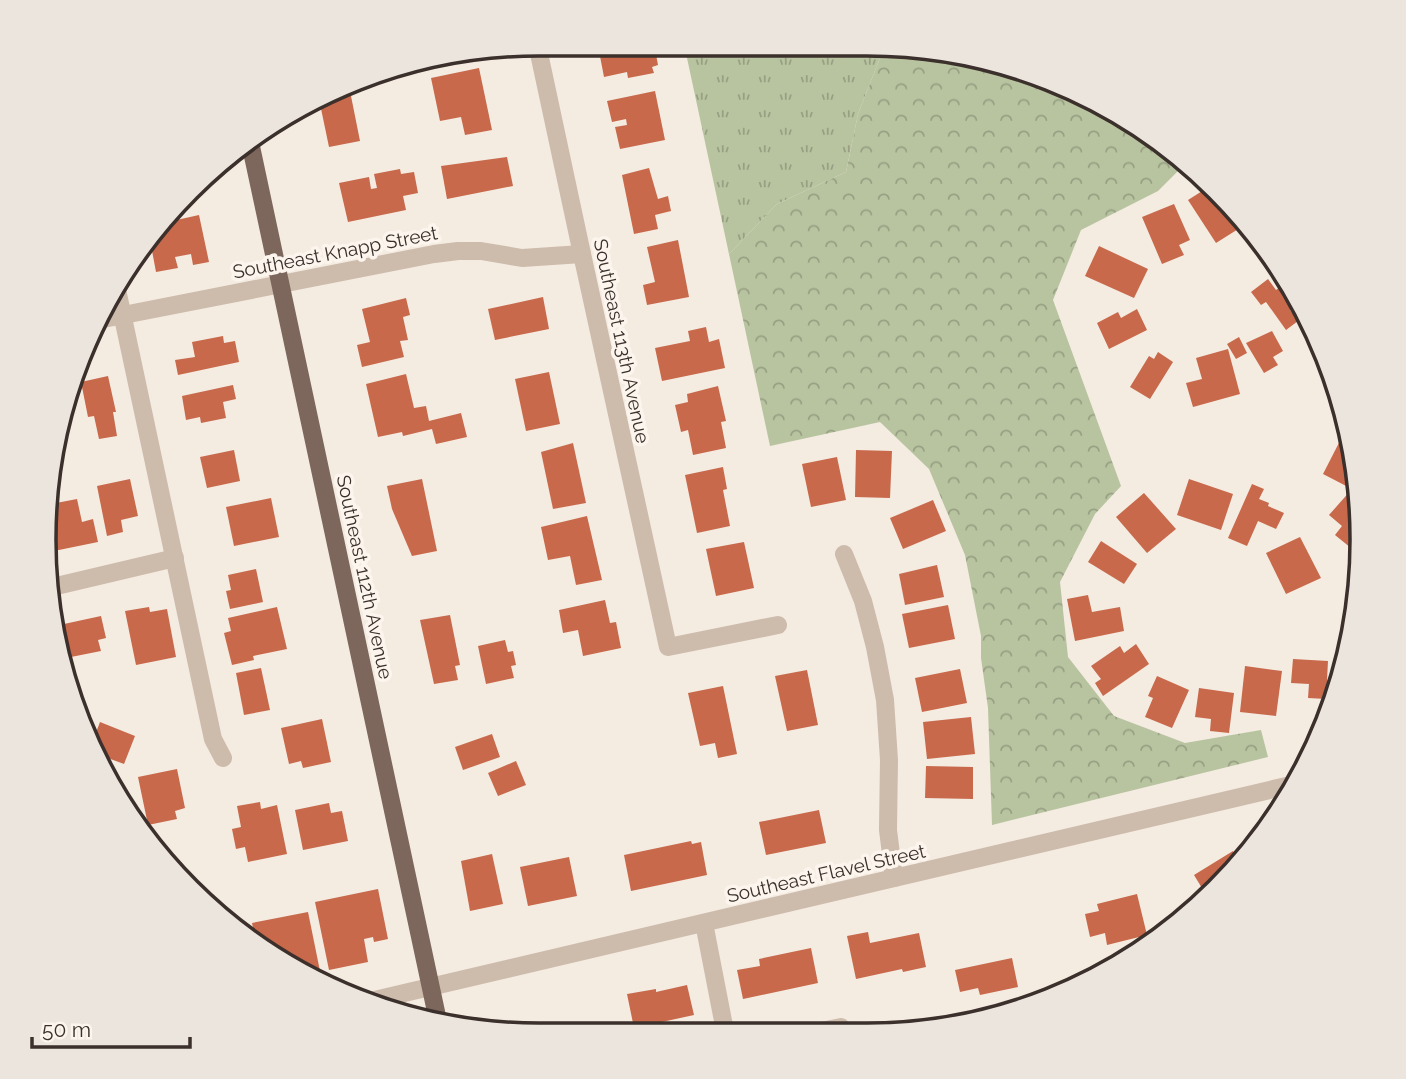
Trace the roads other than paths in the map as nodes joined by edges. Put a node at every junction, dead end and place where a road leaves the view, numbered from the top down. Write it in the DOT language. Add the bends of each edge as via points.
graph roads {
  1 [pos="540,56"];
  2 [pos="252,151"];
  3 [pos="582,254"];
  4 [pos="281,284"];
  5 [pos="119,301"];
  6 [pos="122,315"];
  7 [pos="111,317"];
  8 [pos="845,554"];
  9 [pos="175,558"];
  10 [pos="58,586"];
  11 [pos="778,625"];
  12 [pos="223,758"];
  13 [pos="1281,787"];
  14 [pos="894,878"];
  15 [pos="704,923"];
  16 [pos="431,986"];
  17 [pos="385,997"];
  18 [pos="437,1012"];
  19 [pos="723,1023"];
  1 -- 3 [label="street, Southeast 113th Avenue"];
  2 -- 4 [label="main road, Southeast 112th Avenue"];
  3 -- 4 [label="street, Southeast Knapp Street" via="522,258 458,251"];
  3 -- 11 [label="street, Southeast 113th Avenue" via="668,647"];
  4 -- 6 [label="street, Southeast Knapp Street"];
  4 -- 16 [label="main road, Southeast 112th Avenue"];
  5 -- 6 [label="street"];
  6 -- 7 [label="street, Southeast Knapp Street"];
  6 -- 9 [label="street"];
  8 -- 14 [label="street" via="863,601 884,699"];
  9 -- 10 [label="street"];
  9 -- 12 [label="street" via="213,739"];
  13 -- 14 [label="street, Southeast Flavel Street"];
  14 -- 15 [label="street, Southeast Flavel Street"];
  15 -- 16 [label="street, Southeast Flavel Street"];
  15 -- 19 [label="street"];
  16 -- 17 [label="street, Southeast Flavel Street"];
  16 -- 18 [label="main road, Southeast 112th Avenue"];
}
